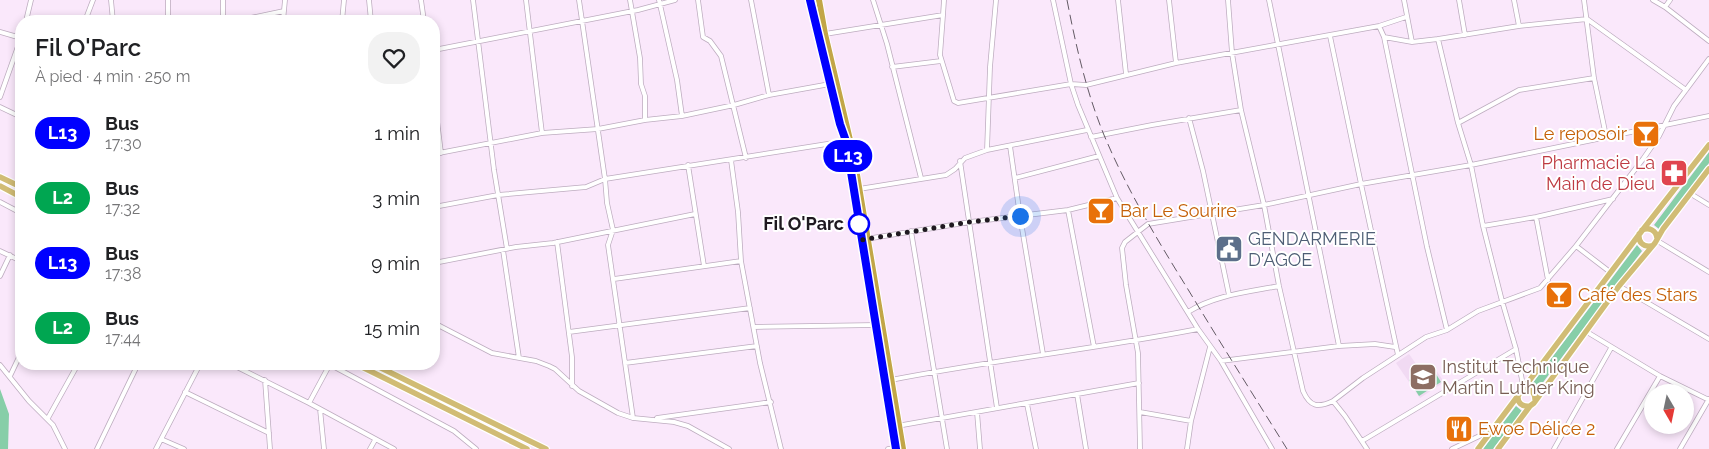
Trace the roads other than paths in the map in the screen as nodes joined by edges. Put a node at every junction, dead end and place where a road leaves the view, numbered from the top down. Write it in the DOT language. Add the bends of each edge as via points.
graph roads {
  1 [pos="31,0"];
  2 [pos="93,0"];
  3 [pos="111,0"];
  4 [pos="168,0"];
  5 [pos="223,0"];
  6 [pos="285,0"];
  7 [pos="344,0"];
  8 [pos="369,0"];
  9 [pos="421,0"];
  10 [pos="473,0"];
  11 [pos="526,0"];
  12 [pos="579,0"];
  13 [pos="630,0"];
  14 [pos="675,0"];
  15 [pos="698,0"];
  16 [pos="751,0"];
  17 [pos="810,0"];
  18 [pos="819,0"];
  19 [pos="873,0"];
  20 [pos="944,0"];
  21 [pos="996,0"];
  22 [pos="1054,0"];
  23 [pos="1118,0"];
  24 [pos="1169,0"];
  25 [pos="1228,0"];
  26 [pos="1269,0"];
  27 [pos="1404,0"];
  28 [pos="1459,0"];
  29 [pos="1514,0"];
  30 [pos="1584,0"];
  31 [pos="1653,0"];
  32 [pos="1670,0"];
  33 [pos="659,2"];
  34 [pos="1664,7"];
  35 [pos="284,11"];
  36 [pos="631,12"];
  37 [pos="27,15"];
  38 [pos="87,15"];
  39 [pos="112,15"];
  40 [pos="168,15"];
  41 [pos="223,15"];
  42 [pos="265,15"];
  43 [pos="284,15"];
  44 [pos="343,15"];
  45 [pos="371,15"];
  46 [pos="423,15"];
  47 [pos="943,15"];
  48 [pos="1406,17"];
  49 [pos="1587,19"];
  50 [pos="582,20"];
  51 [pos="881,26"];
  52 [pos="1379,26"];
  53 [pos="1519,26"];
  54 [pos="0,32"];
  55 [pos="530,32"];
  56 [pos="825,34"];
  57 [pos="1465,35"];
  58 [pos="15,36"];
  59 [pos="1330,36"];
  60 [pos="1384,37"];
  61 [pos="1438,39"];
  62 [pos="1709,41"];
  63 [pos="479,42"];
  64 [pos="1412,42"];
  65 [pos="1278,45"];
  66 [pos="440,49"];
  67 [pos="1232,53"];
  68 [pos="15,55"];
  69 [pos="1709,59"];
  70 [pos="940,61"];
  71 [pos="1176,64"];
  72 [pos="892,67"];
  73 [pos="1126,74"];
  74 [pos="1594,78"];
  75 [pos="834,83"];
  76 [pos="1072,84"];
  77 [pos="1686,90"];
  78 [pos="769,95"];
  79 [pos="0,97"];
  80 [pos="990,97"];
  81 [pos="734,105"];
  82 [pos="0,107"];
  83 [pos="1240,110"];
  84 [pos="15,114"];
  85 [pos="682,116"];
  86 [pos="1709,116"];
  87 [pos="1189,118"];
  88 [pos="645,120"];
  89 [pos="1458,123"];
  90 [pos="1665,126"];
  91 [pos="598,129"];
  92 [pos="1088,130"];
  93 [pos="542,133"];
  94 [pos="1606,136"];
  95 [pos="1091,137"];
  96 [pos="846,141"];
  97 [pos="492,142"];
  98 [pos="440,145"];
  99 [pos="1709,145"];
  100 [pos="1010,146"];
  101 [pos="987,150"];
  102 [pos="441,153"];
  103 [pos="1099,156"];
  104 [pos="746,158"];
  105 [pos="731,160"];
  106 [pos="960,161"];
  107 [pos="688,165"];
  108 [pos="1471,165"];
  109 [pos="1709,169"];
  110 [pos="1412,174"];
  111 [pos="0,177"];
  112 [pos="920,178"];
  113 [pos="1015,178"];
  114 [pos="605,179"];
  115 [pos="1360,184"];
  116 [pos="15,185"];
  117 [pos="0,186"];
  118 [pos="859,189"];
  119 [pos="15,194"];
  120 [pos="1690,194"];
  121 [pos="498,195"];
  122 [pos="1310,195"];
  123 [pos="1116,198"];
  124 [pos="1613,199"];
  125 [pos="0,202"];
  126 [pos="1264,205"];
  127 [pos="1709,205"];
  128 [pos="440,206"];
  129 [pos="15,210"];
  130 [pos="1068,210"];
  131 [pos="1212,213"];
  132 [pos="695,214"];
  133 [pos="1020,216"];
  134 [pos="1536,217"];
  135 [pos="970,222"];
  136 [pos="1483,226"];
  137 [pos="613,230"];
  138 [pos="911,231"];
  139 [pos="1138,232"];
  140 [pos="1641,232"];
  141 [pos="1656,239"];
  142 [pos="864,240"];
  143 [pos="557,242"];
  144 [pos="1576,246"];
  145 [pos="1651,246"];
  146 [pos="505,250"];
  147 [pos="0,251"];
  148 [pos="10,256"];
  149 [pos="15,258"];
  150 [pos="741,260"];
  151 [pos="440,262"];
  152 [pos="704,266"];
  153 [pos="1610,272"];
  154 [pos="1709,272"];
  155 [pos="0,276"];
  156 [pos="614,279"];
  157 [pos="1548,280"];
  158 [pos="1279,286"];
  159 [pos="1619,286"];
  160 [pos="1228,295"];
  161 [pos="1502,301"];
  162 [pos="750,308"];
  163 [pos="1188,312"];
  164 [pos="620,325"];
  165 [pos="440,326"];
  166 [pos="876,326"];
  167 [pos="754,327"];
  168 [pos="1198,328"];
  169 [pos="1447,330"];
  170 [pos="569,332"];
  171 [pos="1586,332"];
  172 [pos="1709,339"];
  173 [pos="1137,341"];
  174 [pos="757,346"];
  175 [pos="1339,346"];
  176 [pos="1094,347"];
  177 [pos="1210,347"];
  178 [pos="1395,347"];
  179 [pos="1611,348"];
  180 [pos="1516,349"];
  181 [pos="1294,351"];
  182 [pos="1043,354"];
  183 [pos="1398,355"];
  184 [pos="519,358"];
  185 [pos="1221,361"];
  186 [pos="990,362"];
  187 [pos="625,363"];
  188 [pos="0,365"];
  189 [pos="15,366"];
  190 [pos="75,370"];
  191 [pos="135,370"];
  192 [pos="197,370"];
  193 [pos="244,370"];
  194 [pos="327,370"];
  195 [pos="341,370"];
  196 [pos="368,370"];
  197 [pos="385,370"];
  198 [pos="935,372"];
  199 [pos="10,376"];
  200 [pos="1660,376"];
  201 [pos="265,380"];
  202 [pos="891,380"];
  203 [pos="1139,383"];
  204 [pos="572,386"];
  205 [pos="185,392"];
  206 [pos="1520,393"];
  207 [pos="1077,394"];
  208 [pos="1535,399"];
  209 [pos="1709,400"];
  210 [pos="1334,401"];
  211 [pos="771,402"];
  212 [pos="309,403"];
  213 [pos="1027,404"];
  214 [pos="1530,406"];
  215 [pos="997,408"];
  216 [pos="320,409"];
  217 [pos="976,412"];
  218 [pos="1140,412"];
  219 [pos="48,418"];
  220 [pos="633,418"];
  221 [pos="943,418"];
  222 [pos="650,419"];
  223 [pos="1191,421"];
  224 [pos="896,427"];
  225 [pos="1492,430"];
  226 [pos="269,433"];
  227 [pos="161,439"];
  228 [pos="375,440"];
  229 [pos="1362,441"];
  230 [pos="1681,447"];
  231 [pos="65,449"];
  232 [pos="97,449"];
  233 [pos="156,449"];
  234 [pos="184,449"];
  235 [pos="270,449"];
  236 [pos="324,449"];
  237 [pos="370,449"];
  238 [pos="394,449"];
  239 [pos="476,449"];
  240 [pos="527,449"];
  241 [pos="546,449"];
  242 [pos="729,449"];
  243 [pos="782,449"];
  244 [pos="888,449"];
  245 [pos="898,449"];
  246 [pos="948,449"];
  247 [pos="980,449"];
  248 [pos="1036,449"];
  249 [pos="1086,449"];
  250 [pos="1140,449"];
  251 [pos="1187,449"];
  252 [pos="1272,449"];
  253 [pos="1367,449"];
  254 [pos="1452,449"];
  255 [pos="1478,449"];
  256 [pos="1498,449"];
  257 [pos="1554,449"];
  258 [pos="1617,449"];
  259 [pos="1688,449"];
  1 -- 37 [label="street"];
  2 -- 38 [label="street"];
  3 -- 39 [label="street"];
  4 -- 40 [label="street"];
  5 -- 41 [label="street"];
  6 -- 35 [label="street"];
  7 -- 44 [label="street"];
  8 -- 45 [label="street"];
  9 -- 46 [label="street"];
  10 -- 63 [label="street"];
  11 -- 55 [label="street"];
  12 -- 50 [label="street"];
  13 -- 36 [label="street"];
  14 -- 33 [label="street"];
  15 -- 81 [label="street" via="703,37 721,56"];
  16 -- 78 [label="street"];
  17 -- 75 [label="highway"];
  18 -- 56 [label="highway"];
  19 -- 51 [label="street"];
  20 -- 47 [label="street"];
  21 -- 80 [label="street"];
  22 -- 76 [label="street"];
  23 -- 73 [label="street"];
  24 -- 71 [label="street"];
  25 -- 67 [label="street"];
  26 -- 65 [label="street"];
  27 -- 48 [label="street"];
  28 -- 57 [label="street"];
  29 -- 53 [label="street"];
  30 -- 49 [label="street"];
  31 -- 34 [label="street"];
  32 -- 34 [label="street"];
  33 -- 36 [label="street"];
  33 -- 85 [label="street"];
  34 -- 62 [label="street"];
  35 -- 42 [label="street"];
  35 -- 43 [label="street"];
  36 -- 50 [label="street"];
  36 -- 88 [label="street" via="645,96"];
  47 -- 51 [label="street"];
  47 -- 70 [label="street"];
  48 -- 52 [label="street"];
  48 -- 64 [label="street"];
  49 -- 53 [label="street"];
  49 -- 74 [label="street"];
  49 -- 77 [label="street"];
  50 -- 55 [label="street"];
  50 -- 91 [label="street"];
  51 -- 56 [label="street"];
  51 -- 72 [label="street"];
  52 -- 59 [label="street"];
  52 -- 60 [label="street"];
  53 -- 57 [label="street"];
  54 -- 58 [label="street"];
  55 -- 63 [label="street"];
  55 -- 93 [label="street"];
  56 -- 75 [label="highway"];
  57 -- 61 [label="street"];
  59 -- 65 [label="street"];
  59 -- 115 [label="street"];
  60 -- 64 [label="street"];
  60 -- 110 [label="street"];
  61 -- 64 [label="street"];
  61 -- 89 [label="street"];
  63 -- 66 [label="street"];
  63 -- 97 [label="street"];
  65 -- 67 [label="street"];
  65 -- 122 [label="street"];
  67 -- 71 [label="street"];
  67 -- 83 [label="street"];
  68 -- 79 [label="street"];
  69 -- 77 [label="street"];
  70 -- 72 [label="street"];
  70 -- 80 [label="street" via="956,102"];
  71 -- 73 [label="street"];
  72 -- 112 [label="street"];
  73 -- 76 [label="street" via="1086,85"];
  74 -- 89 [label="street" via="1519,90"];
  74 -- 94 [label="street"];
  75 -- 78 [label="street"];
  75 -- 96 [label="highway"];
  75 -- 118 [label="highway"];
  76 -- 80 [label="street"];
  76 -- 92 [label="street"];
  77 -- 90 [label="street"];
  78 -- 81 [label="street"];
  80 -- 101 [label="street"];
  81 -- 85 [label="street"];
  81 -- 104 [label="street"];
  82 -- 84 [label="street"];
  83 -- 87 [label="street"];
  83 -- 126 [label="street"];
  85 -- 88 [label="street"];
  86 -- 90 [label="street"];
  87 -- 95 [label="street"];
  87 -- 131 [label="street"];
  88 -- 91 [label="street"];
  89 -- 108 [label="street"];
  90 -- 94 [label="street"];
  90 -- 124 [label="street"];
  91 -- 93 [label="street"];
  91 -- 114 [label="street"];
  92 -- 95 [label="street"];
  92 -- 100 [label="street"];
  93 -- 97 [label="street"];
  94 -- 108 [label="street"];
  95 -- 103 [label="street"];
  96 -- 104 [label="street"];
  96 -- 142 [label="highway"];
  97 -- 102 [label="street"];
  97 -- 121 [label="street"];
  98 -- 102 [label="street"];
  99 -- 140 [label="main road"];
  100 -- 101 [label="street"];
  100 -- 113 [label="street"];
  101 -- 106 [label="street"];
  103 -- 113 [label="street"];
  103 -- 123 [label="street"];
  104 -- 105 [label="street"];
  105 -- 107 [label="street"];
  105 -- 150 [label="street"];
  106 -- 112 [label="street" via="951,173"];
  106 -- 135 [label="street"];
  107 -- 114 [label="street"];
  107 -- 132 [label="street"];
  108 -- 110 [label="street"];
  108 -- 136 [label="street"];
  109 -- 120 [label="main road"];
  110 -- 115 [label="street"];
  110 -- 169 [label="street"];
  111 -- 116 [label="main road"];
  112 -- 118 [label="street"];
  113 -- 133 [label="street"];
  114 -- 121 [label="street" via="586,187"];
  114 -- 137 [label="street" via="606,203"];
  115 -- 122 [label="street"];
  115 -- 178 [label="street"];
  117 -- 119 [label="main road"];
  118 -- 142 [label="highway"];
  120 -- 127 [label="street"];
  120 -- 141 [label="main road"];
  121 -- 128 [label="street"];
  121 -- 146 [label="street"];
  122 -- 126 [label="street"];
  122 -- 175 [label="street"];
  123 -- 130 [label="street"];
  123 -- 139 [label="street"];
  124 -- 134 [label="street"];
  124 -- 144 [label="street"];
  125 -- 129 [label="street"];
  126 -- 131 [label="street"];
  126 -- 158 [label="street"];
  130 -- 133 [label="street"];
  130 -- 176 [label="street"];
  131 -- 139 [label="street" via="1148,224"];
  131 -- 160 [label="street"];
  132 -- 137 [label="street"];
  132 -- 152 [label="street"];
  133 -- 135 [label="street"];
  133 -- 182 [label="street"];
  134 -- 136 [label="street"];
  134 -- 157 [label="street"];
  135 -- 138 [label="street"];
  135 -- 186 [label="street"];
  136 -- 161 [label="street"];
  137 -- 143 [label="street"];
  137 -- 156 [label="street" via="608,245"];
  138 -- 142 [label="street"];
  138 -- 198 [label="street"];
  139 -- 163 [label="street"];
  139 -- 173 [label="street" via="1122,248"];
  140 -- 141 [label="main road" via="1647,228 1652,230"];
  140 -- 145 [label="main road" via="1639,239 1642,244"];
  140 -- 153 [label="main road"];
  141 -- 145 [label="main road"];
  141 -- 154 [label="street"];
  142 -- 166 [label="highway"];
  142 -- 202 [label="highway"];
  143 -- 146 [label="street"];
  143 -- 170 [label="street"];
  144 -- 153 [label="street"];
  144 -- 157 [label="street"];
  145 -- 159 [label="main road"];
  146 -- 151 [label="street"];
  146 -- 184 [label="street"];
  147 -- 148 [label="street"];
  148 -- 149 [label="street"];
  148 -- 155 [label="street"];
  150 -- 152 [label="street"];
  150 -- 162 [label="street"];
  152 -- 156 [label="street"];
  153 -- 206 [label="main road"];
  156 -- 164 [label="street"];
  157 -- 161 [label="street" via="1540,288"];
  158 -- 160 [label="street"];
  158 -- 181 [label="street"];
  159 -- 171 [label="main road"];
  159 -- 172 [label="street"];
  160 -- 163 [label="street"];
  161 -- 169 [label="street"];
  161 -- 180 [label="street"];
  162 -- 164 [label="street"];
  162 -- 167 [label="street"];
  163 -- 168 [label="street"];
  164 -- 170 [label="street"];
  164 -- 187 [label="street"];
  165 -- 184 [label="street" via="492,353"];
  166 -- 167 [label="street"];
  166 -- 224 [label="highway"];
  167 -- 174 [label="street"];
  168 -- 173 [label="street"];
  168 -- 177 [label="street"];
  169 -- 183 [label="street" via="1426,337"];
  170 -- 204 [label="street"];
  171 -- 179 [label="street"];
  171 -- 208 [label="main road"];
  173 -- 176 [label="street"];
  173 -- 203 [label="street"];
  174 -- 187 [label="street"];
  174 -- 211 [label="street"];
  175 -- 178 [label="street" via="1375,344"];
  175 -- 181 [label="street"];
  176 -- 182 [label="street"];
  177 -- 185 [label="street"];
  177 -- 223 [label="street"];
  178 -- 183 [label="street"];
  179 -- 200 [label="street"];
  179 -- 257 [label="street"];
  180 -- 206 [label="street" via="1522,380"];
  180 -- 229 [label="street"];
  181 -- 185 [label="street"];
  181 -- 210 [label="street" via="1306,400 1319,406"];
  182 -- 186 [label="street"];
  183 -- 210 [label="street"];
  184 -- 204 [label="street" via="548,366"];
  185 -- 252 [label="street"];
  186 -- 198 [label="street"];
  186 -- 215 [label="street"];
  187 -- 220 [label="street"];
  188 -- 199 [label="street"];
  189 -- 199 [label="street"];
  190 -- 219 [label="street"];
  191 -- 232 [label="street"];
  192 -- 205 [label="street"];
  193 -- 201 [label="street"];
  194 -- 212 [label="street"];
  195 -- 239 [label="street" via="454,431"];
  196 -- 240 [label="main road"];
  197 -- 241 [label="main road"];
  198 -- 202 [label="street"];
  198 -- 221 [label="street"];
  199 -- 219 [label="street" via="28,401"];
  200 -- 209 [label="street"];
  200 -- 258 [label="street"];
  201 -- 212 [label="street"];
  201 -- 226 [label="street"];
  202 -- 224 [label="highway"];
  203 -- 207 [label="street"];
  203 -- 218 [label="street"];
  204 -- 220 [label="street" via="589,398"];
  205 -- 226 [label="street"];
  205 -- 227 [label="street"];
  206 -- 208 [label="main road" via="1531,390"];
  206 -- 214 [label="main road" via="1520,404"];
  206 -- 225 [label="main road"];
  207 -- 213 [label="street"];
  207 -- 249 [label="street"];
  208 -- 214 [label="main road"];
  209 -- 230 [label="street"];
  210 -- 229 [label="street"];
  211 -- 222 [label="street"];
  211 -- 243 [label="street"];
  212 -- 216 [label="street"];
  213 -- 215 [label="street"];
  213 -- 248 [label="street"];
  214 -- 256 [label="main road"];
  215 -- 217 [label="street"];
  216 -- 228 [label="street"];
  216 -- 236 [label="street"];
  217 -- 221 [label="street"];
  217 -- 247 [label="street"];
  218 -- 223 [label="street"];
  218 -- 250 [label="street"];
  219 -- 231 [label="street"];
  220 -- 222 [label="street"];
  221 -- 224 [label="street"];
  221 -- 246 [label="street"];
  222 -- 242 [label="street" via="688,426"];
  223 -- 251 [label="street"];
  224 -- 245 [label="highway"];
  225 -- 254 [label="street"];
  225 -- 255 [label="main road"];
  226 -- 235 [label="street"];
  227 -- 233 [label="street"];
  227 -- 234 [label="street"];
  228 -- 237 [label="street"];
  228 -- 238 [label="street"];
  229 -- 253 [label="street"];
  230 -- 259 [label="street"];
  244 -- 245 [label="street"];
}
